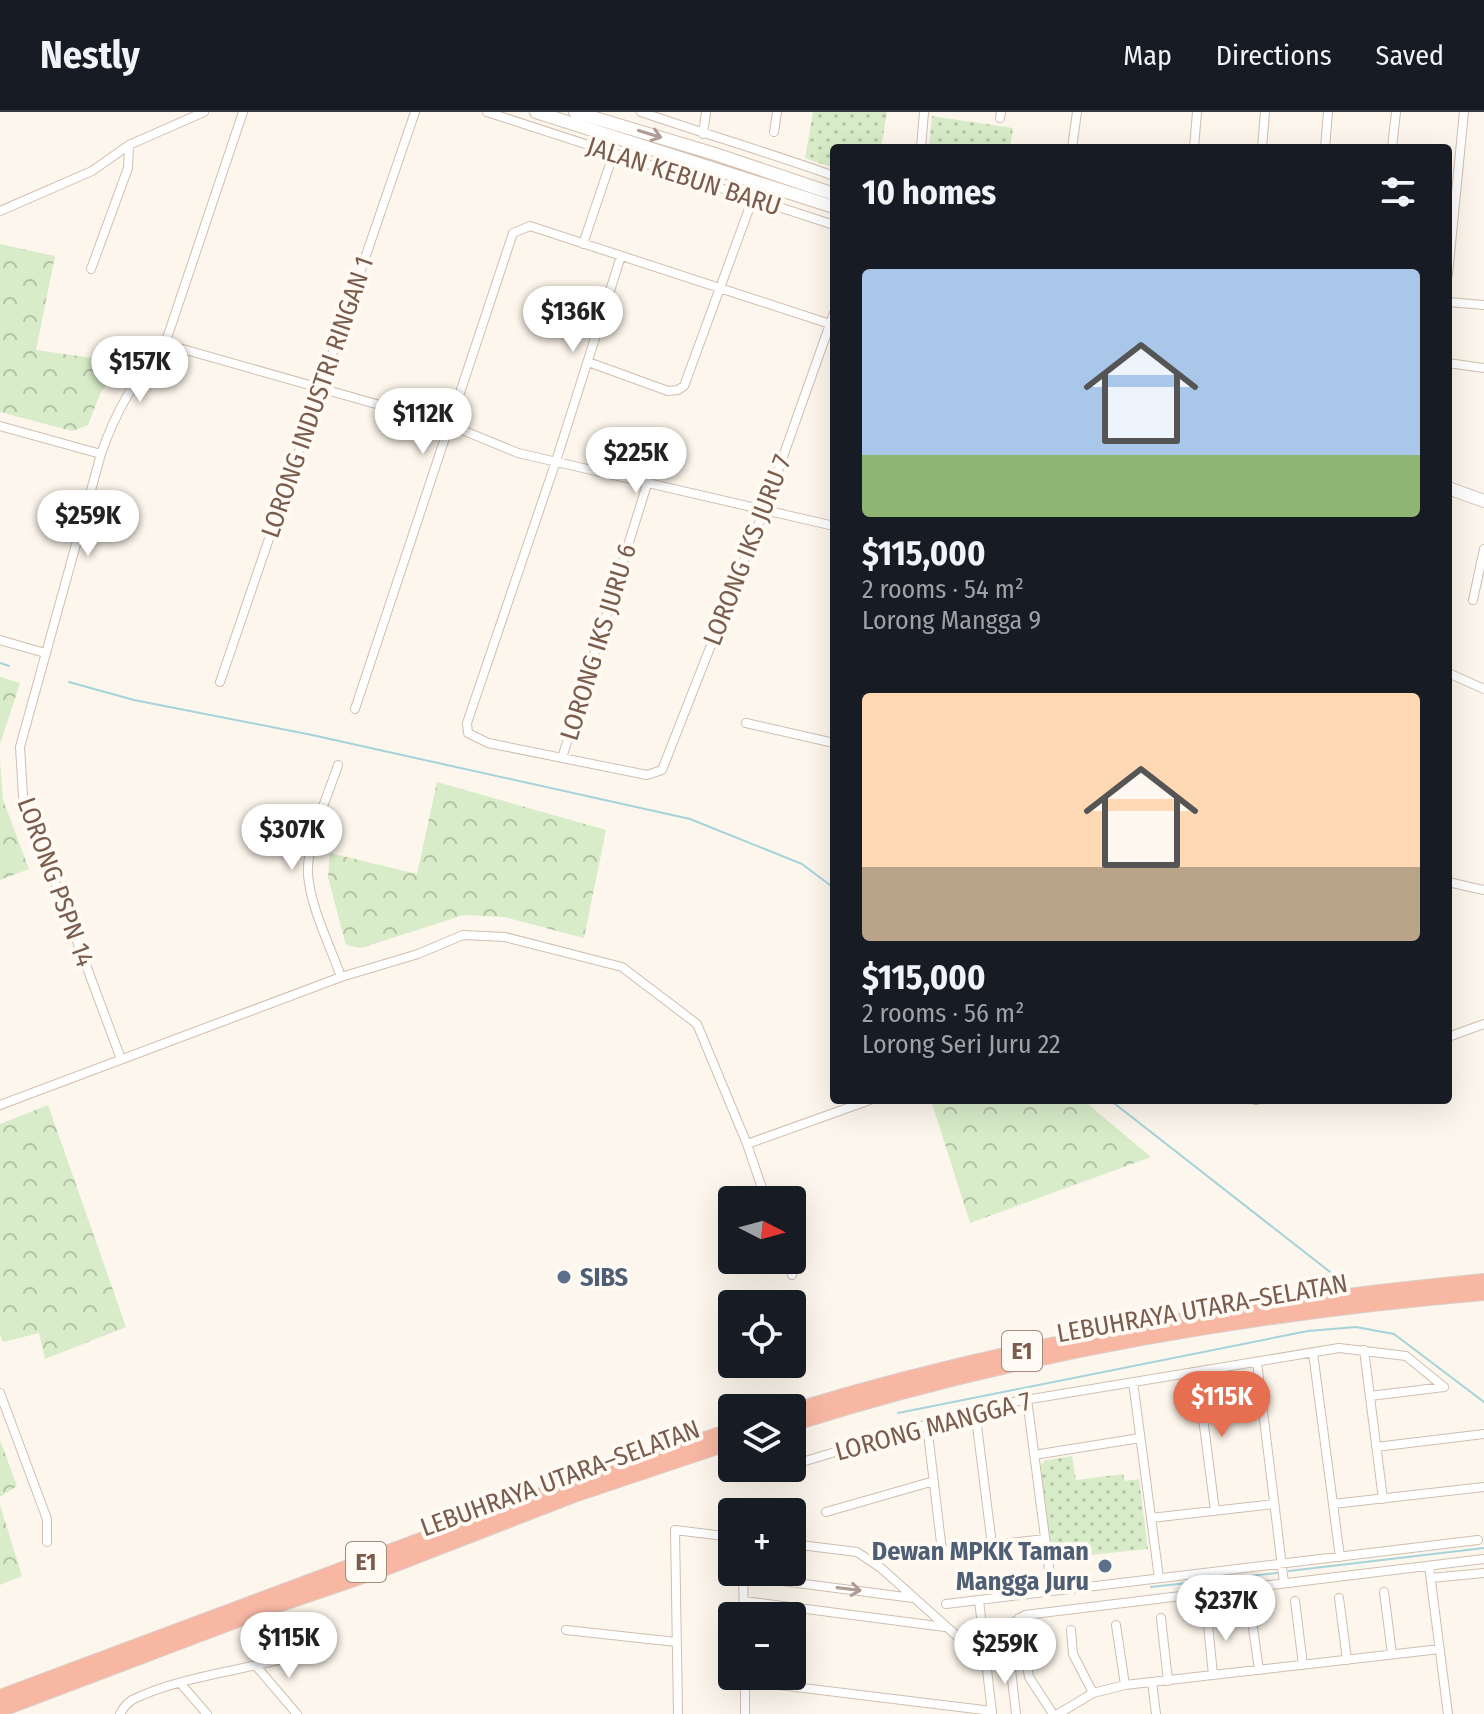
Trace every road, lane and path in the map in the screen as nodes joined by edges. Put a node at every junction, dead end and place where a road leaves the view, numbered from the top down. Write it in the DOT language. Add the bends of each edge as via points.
graph roads {
  1 [pos="204,112"];
  2 [pos="243,112"];
  3 [pos="415,112"];
  4 [pos="487,112"];
  5 [pos="536,112"];
  6 [pos="575,112"];
  7 [pos="641,112"];
  8 [pos="706,112"];
  9 [pos="777,112"];
  10 [pos="924,112"];
  11 [pos="1077,112"];
  12 [pos="1197,112"];
  13 [pos="1265,112"];
  14 [pos="1328,112"];
  15 [pos="1396,112"];
  16 [pos="1464,112"];
  17 [pos="774,132"];
  18 [pos="703,134"];
  19 [pos="921,144"];
  20 [pos="1073,144"];
  21 [pos="1194,144"];
  22 [pos="1262,144"];
  23 [pos="1325,144"];
  24 [pos="1392,144"];
  25 [pos="129,145"];
  26 [pos="614,152"];
  27 [pos="830,175"];
  28 [pos="830,193"];
  29 [pos="753,198"];
  30 [pos="830,206"];
  31 [pos="0,211"];
  32 [pos="830,224"];
  33 [pos="1452,234"];
  34 [pos="583,244"];
  35 [pos="621,256"];
  36 [pos="91,269"];
  37 [pos="721,289"];
  38 [pos="1452,302"];
  39 [pos="1484,305"];
  40 [pos="830,324"];
  41 [pos="830,330"];
  42 [pos="165,344"];
  43 [pos="588,362"];
  44 [pos="1452,364"];
  45 [pos="1484,368"];
  46 [pos="319,386"];
  47 [pos="450,425"];
  48 [pos="0,426"];
  49 [pos="101,454"];
  50 [pos="556,461"];
  51 [pos="648,481"];
  52 [pos="1452,489"];
  53 [pos="1484,501"];
  54 [pos="764,510"];
  55 [pos="830,525"];
  56 [pos="1484,549"];
  57 [pos="1473,600"];
  58 [pos="0,640"];
  59 [pos="45,653"];
  60 [pos="1452,675"];
  61 [pos="220,682"];
  62 [pos="1484,689"];
  63 [pos="355,709"];
  64 [pos="746,723"];
  65 [pos="830,742"];
  66 [pos="562,758"];
  67 [pos="338,765"];
  68 [pos="1452,883"];
  69 [pos="1484,890"];
  70 [pos="341,977"];
  71 [pos="1484,1024"];
  72 [pos="1452,1036"];
  73 [pos="121,1059"];
  74 [pos="859,1104"];
  75 [pos="0,1105"];
  76 [pos="747,1144"];
  77 [pos="761,1186"];
  78 [pos="1484,1281"];
  79 [pos="1484,1293"];
  80 [pos="1364,1350"];
  81 [pos="1313,1353"];
  82 [pos="1257,1362"];
  83 [pos="1197,1372"];
  84 [pos="1133,1382"];
  85 [pos="0,1393"];
  86 [pos="1370,1396"];
  87 [pos="1027,1399"];
  88 [pos="806,1407"];
  89 [pos="975,1410"];
  90 [pos="806,1420"];
  91 [pos="927,1425"];
  92 [pos="1484,1434"];
  93 [pos="718,1435"];
  94 [pos="1140,1438"];
  95 [pos="718,1447"];
  96 [pos="1376,1447"];
  97 [pos="1034,1455"];
  98 [pos="806,1461"];
  99 [pos="934,1481"];
  100 [pos="1484,1487"];
  101 [pos="1383,1499"];
  102 [pos="1274,1504"];
  103 [pos="1333,1504"];
  104 [pos="1215,1511"];
  105 [pos="826,1512"];
  106 [pos="1151,1518"];
  107 [pos="718,1535"];
  108 [pos="1045,1539"];
  109 [pos="1478,1540"];
  110 [pos="47,1542"];
  111 [pos="992,1545"];
  112 [pos="806,1546"];
  113 [pos="942,1551"];
  114 [pos="893,1556"];
  115 [pos="1340,1557"];
  116 [pos="1484,1559"];
  117 [pos="1281,1564"];
  118 [pos="1429,1566"];
  119 [pos="1484,1573"];
  120 [pos="1159,1578"];
  121 [pos="1431,1578"];
  122 [pos="806,1583"];
  123 [pos="1284,1583"];
  124 [pos="743,1586"];
  125 [pos="1052,1591"];
  126 [pos="1384,1592"];
  127 [pos="914,1598"];
  128 [pos="1339,1598"];
  129 [pos="979,1600"];
  130 [pos="744,1601"];
  131 [pos="1295,1601"];
  132 [pos="946,1604"];
  133 [pos="1250,1607"];
  134 [pos="1207,1614"];
  135 [pos="1019,1618"];
  136 [pos="1161,1618"];
  137 [pos="1116,1625"];
  138 [pos="946,1627"];
  139 [pos="566,1630"];
  140 [pos="1071,1630"];
  141 [pos="983,1640"];
  142 [pos="676,1642"];
  143 [pos="966,1645"];
  144 [pos="1440,1649"];
  145 [pos="1392,1654"];
  146 [pos="295,1656"];
  147 [pos="1347,1660"];
  148 [pos="986,1662"];
  149 [pos="1303,1665"];
  150 [pos="256,1666"];
  151 [pos="1259,1670"];
  152 [pos="1213,1675"];
  153 [pos="1168,1681"];
  154 [pos="1152,1682"];
  155 [pos="181,1684"];
  156 [pos="1125,1685"];
  157 [pos="806,1686"];
  158 [pos="745,1690"];
  159 [pos="1093,1693"];
  160 [pos="0,1697"];
  161 [pos="0,1710"];
  162 [pos="992,1712"];
  163 [pos="120,1714"];
  164 [pos="207,1714"];
  165 [pos="297,1714"];
  166 [pos="678,1714"];
  167 [pos="745,1714"];
  168 [pos="1016,1714"];
  169 [pos="1055,1714"];
  170 [pos="1156,1714"];
  171 [pos="1448,1714"];
  1 -- 25 [label="street"];
  2 -- 42 [label="street"];
  3 -- 46 [label="street, LORONG INDUSTRI RINGAN 1"];
  4 -- 26 [label="street, JALAN KEBUN BARU"];
  5 -- 30 [label="street, JALAN KEBUN BARU"];
  6 -- 28 [label="street, JALAN KEBUN BARU, one-way"];
  7 -- 18 [label="street"];
  8 -- 18 [label="street"];
  9 -- 17 [label="street"];
  10 -- 19 [label="street"];
  11 -- 20 [label="street"];
  12 -- 21 [label="street"];
  13 -- 22 [label="street"];
  14 -- 23 [label="street"];
  15 -- 24 [label="street"];
  16 -- 33 [label="street"];
  18 -- 27 [label="street"];
  25 -- 31 [label="street" via="92,171"];
  25 -- 36 [label="street" via="128,168"];
  26 -- 29 [label="street, JALAN KEBUN BARU"];
  26 -- 34 [label="street"];
  29 -- 32 [label="street, JALAN KEBUN BARU"];
  29 -- 37 [label="street"];
  34 -- 35 [label="street"];
  34 -- 47 [label="street" via="530,226 513,233"];
  35 -- 37 [label="street"];
  35 -- 43 [label="street"];
  37 -- 40 [label="street"];
  37 -- 43 [label="street" via="678,390"];
  38 -- 39 [label="street"];
  41 -- 54 [label="street, LORONG IKS JURU 7"];
  42 -- 46 [label="street"];
  42 -- 49 [label="street, LORONG PSPN 14" via="125,399"];
  43 -- 50 [label="street"];
  44 -- 45 [label="street"];
  46 -- 47 [label="street"];
  46 -- 61 [label="street, LORONG INDUSTRI RINGAN 1"];
  47 -- 50 [label="street" via="518,453"];
  47 -- 63 [label="street"];
  48 -- 49 [label="street"];
  49 -- 59 [label="street, LORONG PSPN 14"];
  50 -- 51 [label="street"];
  50 -- 66 [label="street" via="467,723 468,733 488,743"];
  51 -- 54 [label="street"];
  51 -- 66 [label="street, LORONG IKS JURU 6"];
  52 -- 53 [label="street"];
  54 -- 55 [label="street"];
  54 -- 66 [label="street, LORONG IKS JURU 7" via="666,765 647,775"];
  56 -- 57 [label="street"];
  58 -- 59 [label="street"];
  59 -- 73 [label="street, LORONG PSPN 14" via="20,747 23,796"];
  60 -- 62 [label="street"];
  64 -- 65 [label="street"];
  67 -- 70 [label="street" via="311,847 308,873"];
  68 -- 69 [label="street"];
  70 -- 73 [label="street"];
  70 -- 76 [label="street" via="463,935 505,937 622,967 697,1024"];
  71 -- 72 [label="street"];
  73 -- 75 [label="street"];
  74 -- 76 [label="street"];
  76 -- 77 [label="street"];
  78 -- 88 [label="highway, LEBUHRAYA UTARA–SELATAN / E1" via="1284,1303 1119,1331 933,1372"];
  79 -- 90 [label="highway, LEBUHRAYA UTARA–SELATAN / E1" via="1300,1313 1124,1342 954,1379"];
  80 -- 81 [label="street, LORONG MANGGA 7"];
  80 -- 86 [label="street"];
  80 -- 86 [label="street, LORONG MANGGA 7" via="1406,1356 1444,1387"];
  81 -- 82 [label="street, LORONG MANGGA 7"];
  81 -- 103 [label="street"];
  82 -- 83 [label="street, LORONG MANGGA 7"];
  82 -- 102 [label="street"];
  83 -- 84 [label="street, LORONG MANGGA 7"];
  83 -- 104 [label="street"];
  84 -- 87 [label="street, LORONG MANGGA 7"];
  84 -- 94 [label="street"];
  85 -- 110 [label="street" via="47,1519"];
  86 -- 96 [label="street"];
  87 -- 89 [label="street, LORONG MANGGA 7"];
  87 -- 97 [label="street"];
  89 -- 91 [label="street, LORONG MANGGA 7"];
  89 -- 111 [label="street"];
  91 -- 98 [label="street, LORONG MANGGA 7"];
  91 -- 99 [label="street"];
  92 -- 96 [label="street"];
  93 -- 160 [label="highway, LEBUHRAYA UTARA–SELATAN / E1" via="560,1488"];
  94 -- 97 [label="street"];
  94 -- 106 [label="street"];
  95 -- 161 [label="highway, LEBUHRAYA UTARA–SELATAN / E1" via="574,1495"];
  96 -- 101 [label="street"];
  97 -- 108 [label="street"];
  99 -- 105 [label="street"];
  99 -- 113 [label="street"];
  100 -- 101 [label="street"];
  101 -- 103 [label="street"];
  102 -- 104 [label="street"];
  102 -- 117 [label="street"];
  103 -- 115 [label="street"];
  104 -- 106 [label="street"];
  106 -- 120 [label="street"];
  107 -- 142 [label="street" via="675,1530"];
  108 -- 111 [label="street"];
  108 -- 125 [label="street"];
  109 -- 115 [label="street"];
  111 -- 113 [label="street"];
  112 -- 127 [label="street" via="857,1552"];
  113 -- 114 [label="street"];
  115 -- 117 [label="street"];
  116 -- 118 [label="street"];
  117 -- 120 [label="street"];
  117 -- 123 [label="street"];
  118 -- 121 [label="street"];
  118 -- 123 [label="street"];
  119 -- 121 [label="street"];
  120 -- 125 [label="street"];
  121 -- 144 [label="street"];
  122 -- 127 [label="street, one-way"];
  123 -- 135 [label="street"];
  124 -- 130 [label="street"];
  125 -- 129 [label="street"];
  126 -- 145 [label="street"];
  127 -- 138 [label="street"];
  128 -- 147 [label="street"];
  129 -- 132 [label="street"];
  129 -- 141 [label="street"];
  130 -- 138 [label="street"];
  131 -- 149 [label="street"];
  133 -- 151 [label="street"];
  134 -- 152 [label="street"];
  135 -- 168 [label="street" via="1007,1634"];
  135 -- 169 [label="street" via="1029,1677"];
  136 -- 153 [label="street"];
  137 -- 156 [label="street"];
  138 -- 143 [label="street"];
  139 -- 142 [label="street"];
  140 -- 159 [label="street" via="1073,1654"];
  141 -- 143 [label="street"];
  141 -- 148 [label="street"];
  142 -- 166 [label="street"];
  143 -- 148 [label="street"];
  144 -- 145 [label="street"];
  144 -- 171 [label="street"];
  145 -- 147 [label="street"];
  146 -- 150 [label="street"];
  147 -- 149 [label="street"];
  148 -- 162 [label="street"];
  149 -- 151 [label="street"];
  150 -- 155 [label="street"];
  150 -- 165 [label="street"];
  151 -- 152 [label="street"];
  152 -- 153 [label="street"];
  153 -- 154 [label="street"];
  154 -- 156 [label="street"];
  154 -- 170 [label="street"];
  155 -- 163 [label="street" via="132,1701"];
  155 -- 164 [label="street"];
  156 -- 159 [label="street"];
  157 -- 162 [label="street"];
  158 -- 167 [label="street"];
  159 -- 169 [label="street"];
}
